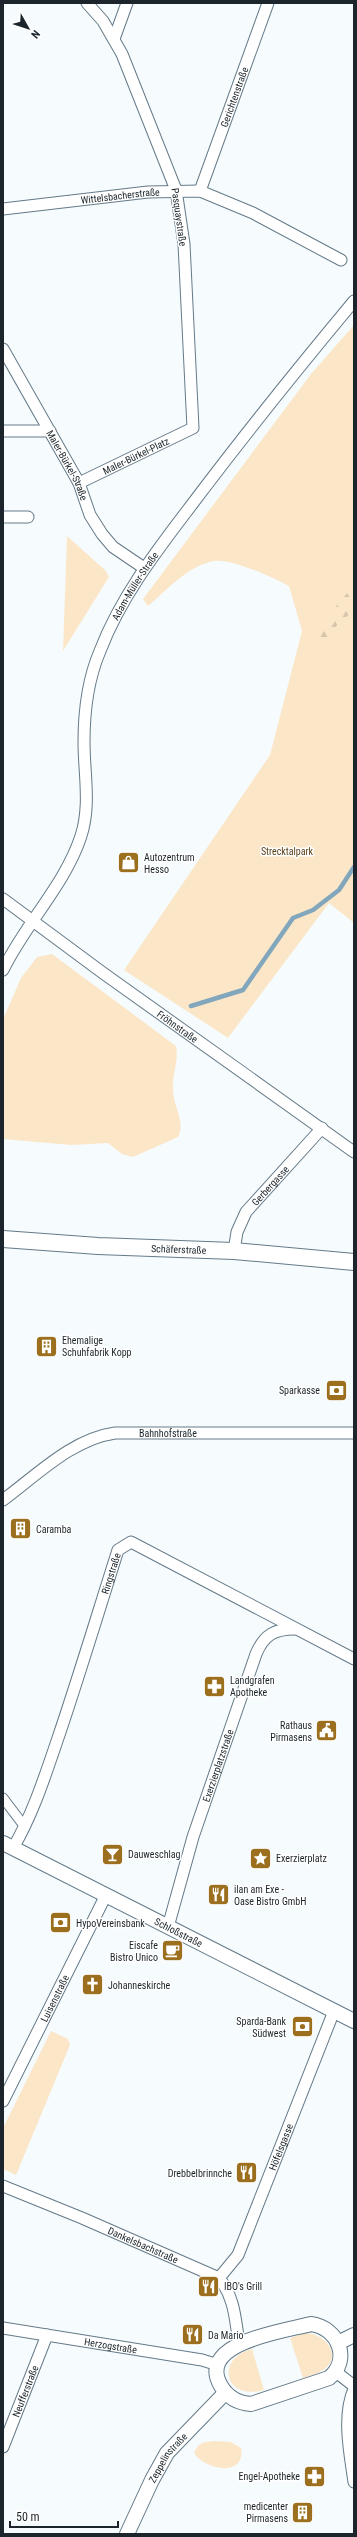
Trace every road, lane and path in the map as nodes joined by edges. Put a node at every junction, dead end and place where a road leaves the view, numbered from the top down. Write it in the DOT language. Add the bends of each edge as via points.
graph roads {
  1 [pos="88,3"];
  2 [pos="126,3"];
  3 [pos="268,3"];
  4 [pos="114,39"];
  5 [pos="176,190"];
  6 [pos="200,191"];
  7 [pos="3,209"];
  8 [pos="340,260"];
  9 [pos="354,301"];
  10 [pos="3,349"];
  11 [pos="193,428"];
  12 [pos="50,431"];
  13 [pos="3,432"];
  14 [pos="79,483"];
  15 [pos="3,517"];
  16 [pos="28,517"];
  17 [pos="144,568"];
  18 [pos="3,899"];
  19 [pos="32,920"];
  20 [pos="6,961"];
  21 [pos="3,970"];
  22 [pos="322,1128"];
  23 [pos="354,1152"];
  24 [pos="3,1239"];
  25 [pos="234,1251"];
  26 [pos="354,1262"];
  27 [pos="354,1433"];
  28 [pos="3,1500"];
  29 [pos="295,1629"];
  30 [pos="354,1659"];
  31 [pos="3,1798"];
  32 [pos="25,1827"];
  33 [pos="8,1845"];
  34 [pos="106,1895"];
  35 [pos="168,1927"];
  36 [pos="334,2011"];
  37 [pos="354,2021"];
  38 [pos="3,2101"];
  39 [pos="3,2186"];
  40 [pos="219,2278"];
  41 [pos="3,2328"];
  42 [pos="47,2335"];
  43 [pos="354,2335"];
  44 [pos="238,2343"];
  45 [pos="338,2343"];
  46 [pos="218,2365"];
  47 [pos="336,2372"];
  48 [pos="354,2388"];
  49 [pos="225,2393"];
  50 [pos="3,2446"];
  51 [pos="354,2482"];
  52 [pos="127,2534"];
  1 -- 4 [label="street, Pasquaystraße"];
  2 -- 4 [label="street"];
  3 -- 6 [label="street, Gerichtenstraße"];
  4 -- 5 [label="street, Pasquaystraße"];
  5 -- 6 [label="street, Wittelsbacherstraße"];
  5 -- 7 [label="street, Wittelsbacherstraße"];
  5 -- 11 [label="street, Pasquaystraße" via="184,244"];
  6 -- 8 [label="street, Wittelsbacherstraße" via="253,213"];
  9 -- 17 [label="street, Adam-Müller-Straße" via="220,468"];
  10 -- 12 [label="street, Maler-Bürkel-Straße"];
  11 -- 14 [label="street, Maler-Bürkel-Platz"];
  12 -- 13 [label="street"];
  12 -- 14 [label="street, Maler-Bürkel-Straße"];
  14 -- 17 [label="street, Maler-Bürkel-Straße" via="90,516 102,534 113,547"];
  15 -- 16 [label="street"];
  17 -- 19 [label="street, Adam-Müller-Straße" via="115,617 99,651 90,682 84,743 87,791 82,835 62,874"];
  18 -- 19 [label="street, Fröhnstraße"];
  19 -- 20 [label="street, Adam-Müller-Straße"];
  19 -- 22 [label="street, Fröhnstraße"];
  20 -- 21 [label="street, Adam-Müller-Straße"];
  22 -- 23 [label="street, Fröhnstraße"];
  22 -- 25 [label="street, Gerbergasse" via="246,1212 237,1232"];
  24 -- 25 [label="main road, Schäferstraße" via="98,1246"];
  25 -- 26 [label="main road, Schäferstraße"];
  27 -- 28 [label="street, Bahnhofstraße" via="101,1435 68,1451"];
  29 -- 30 [label="street, Ringstraße"];
  29 -- 32 [label="street, Ringstraße" via="131,1542 123,1544 118,1550 79,1677"];
  29 -- 35 [label="street, Exerzierplatzstraße" via="283,1629 266,1636 256,1654 193,1837"];
  31 -- 32 [label="street"];
  32 -- 33 [label="street, Ringstraße"];
  33 -- 34 [label="street, Schloßstraße"];
  34 -- 35 [label="street, Schloßstraße"];
  34 -- 38 [label="street, Luisenstraße"];
  35 -- 36 [label="street, Schloßstraße"];
  36 -- 37 [label="street, Schloßstraße"];
  36 -- 40 [label="street, Höfelsgasse" via="238,2255"];
  39 -- 40 [label="street, Dankelsbachstraße"];
  40 -- 44 [label="street" via="229,2290"];
  41 -- 42 [label="street, Herzogstraße"];
  42 -- 46 [label="street, Herzogstraße" via="202,2360"];
  42 -- 50 [label="street, Neufferstraße"];
  43 -- 45 [label="street"];
  44 -- 45 [label="street" via="311,2324 328,2331"];
  44 -- 46 [label="street" via="226,2351"];
  45 -- 47 [label="street" via="341,2358"];
  46 -- 49 [label="street" via="220,2384"];
  47 -- 48 [label="street"];
  47 -- 49 [label="street" via="324,2381 251,2404 242,2403"];
  48 -- 51 [label="street" via="348,2427"];
  49 -- 52 [label="street, Zeppelinstraße" via="167,2453"];
}
